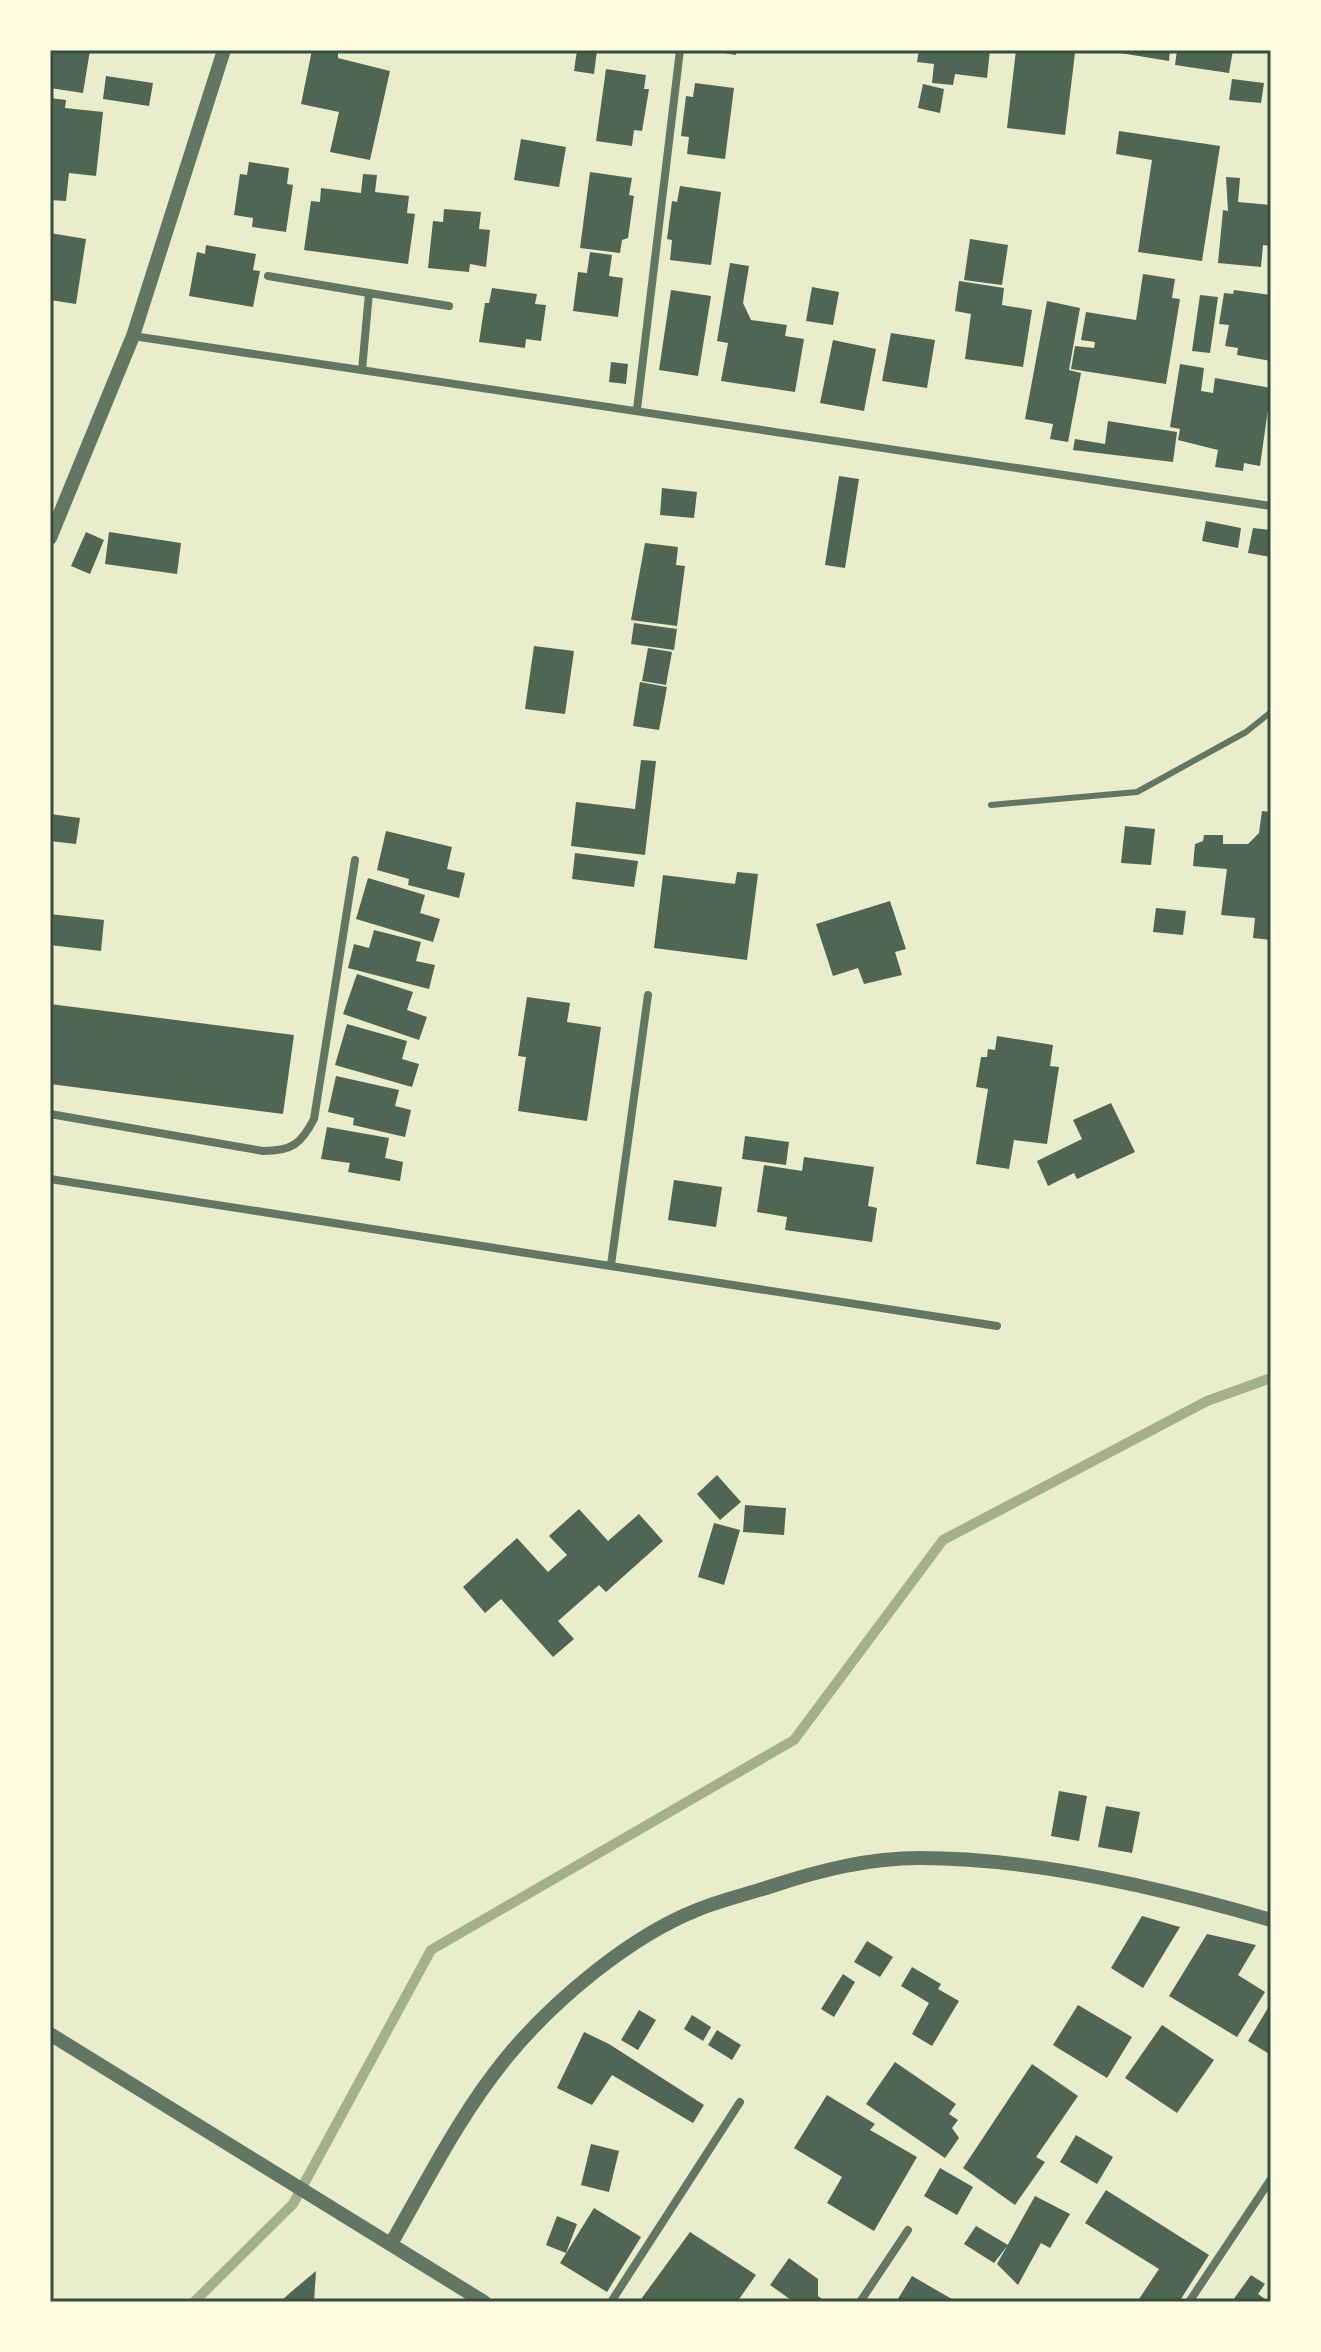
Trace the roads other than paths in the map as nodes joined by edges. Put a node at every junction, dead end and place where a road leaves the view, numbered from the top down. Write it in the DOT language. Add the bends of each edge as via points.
graph roads {
  1 [pos="224,50"];
  2 [pos="680,50"];
  3 [pos="268,276"];
  4 [pos="369,293"];
  5 [pos="449,306"];
  6 [pos="133,336"];
  7 [pos="362,370"];
  8 [pos="637,409"];
  9 [pos="1271,506"];
  10 [pos="50,538"];
  11 [pos="1271,712"];
  12 [pos="991,805"];
  13 [pos="355,860"];
  14 [pos="648,995"];
  15 [pos="50,1114"];
  16 [pos="50,1179"];
  17 [pos="611,1265"];
  18 [pos="997,1326"];
  19 [pos="1271,1920"];
  20 [pos="50,2034"];
  21 [pos="740,2102"];
  22 [pos="1271,2179"];
  23 [pos="908,2230"];
  24 [pos="392,2242"];
  25 [pos="484,2302"];
  26 [pos="611,2302"];
  27 [pos="860,2302"];
  28 [pos="1189,2302"];
  1 -- 6 [label="street"];
  2 -- 8 [label="street"];
  3 -- 4 [label="street"];
  4 -- 5 [label="street"];
  4 -- 7 [label="street"];
  6 -- 7 [label="street"];
  6 -- 10 [label="street"];
  7 -- 8 [label="street"];
  8 -- 9 [label="street"];
  11 -- 12 [label="lane" via="1246,732 1137,792"];
  13 -- 15 [label="street" via="314,1119 303,1141 286,1151 263,1151"];
  14 -- 17 [label="street"];
  16 -- 17 [label="street"];
  17 -- 18 [label="street"];
  19 -- 24 [label="street" via="1163,1891 993,1861 918,1858 835,1866 695,1911 622,1952 553,2008 507,2057 461,2122"];
  20 -- 24 [label="street"];
  21 -- 26 [label="street"];
  22 -- 28 [label="street"];
  23 -- 27 [label="street"];
  24 -- 25 [label="street"];
}
